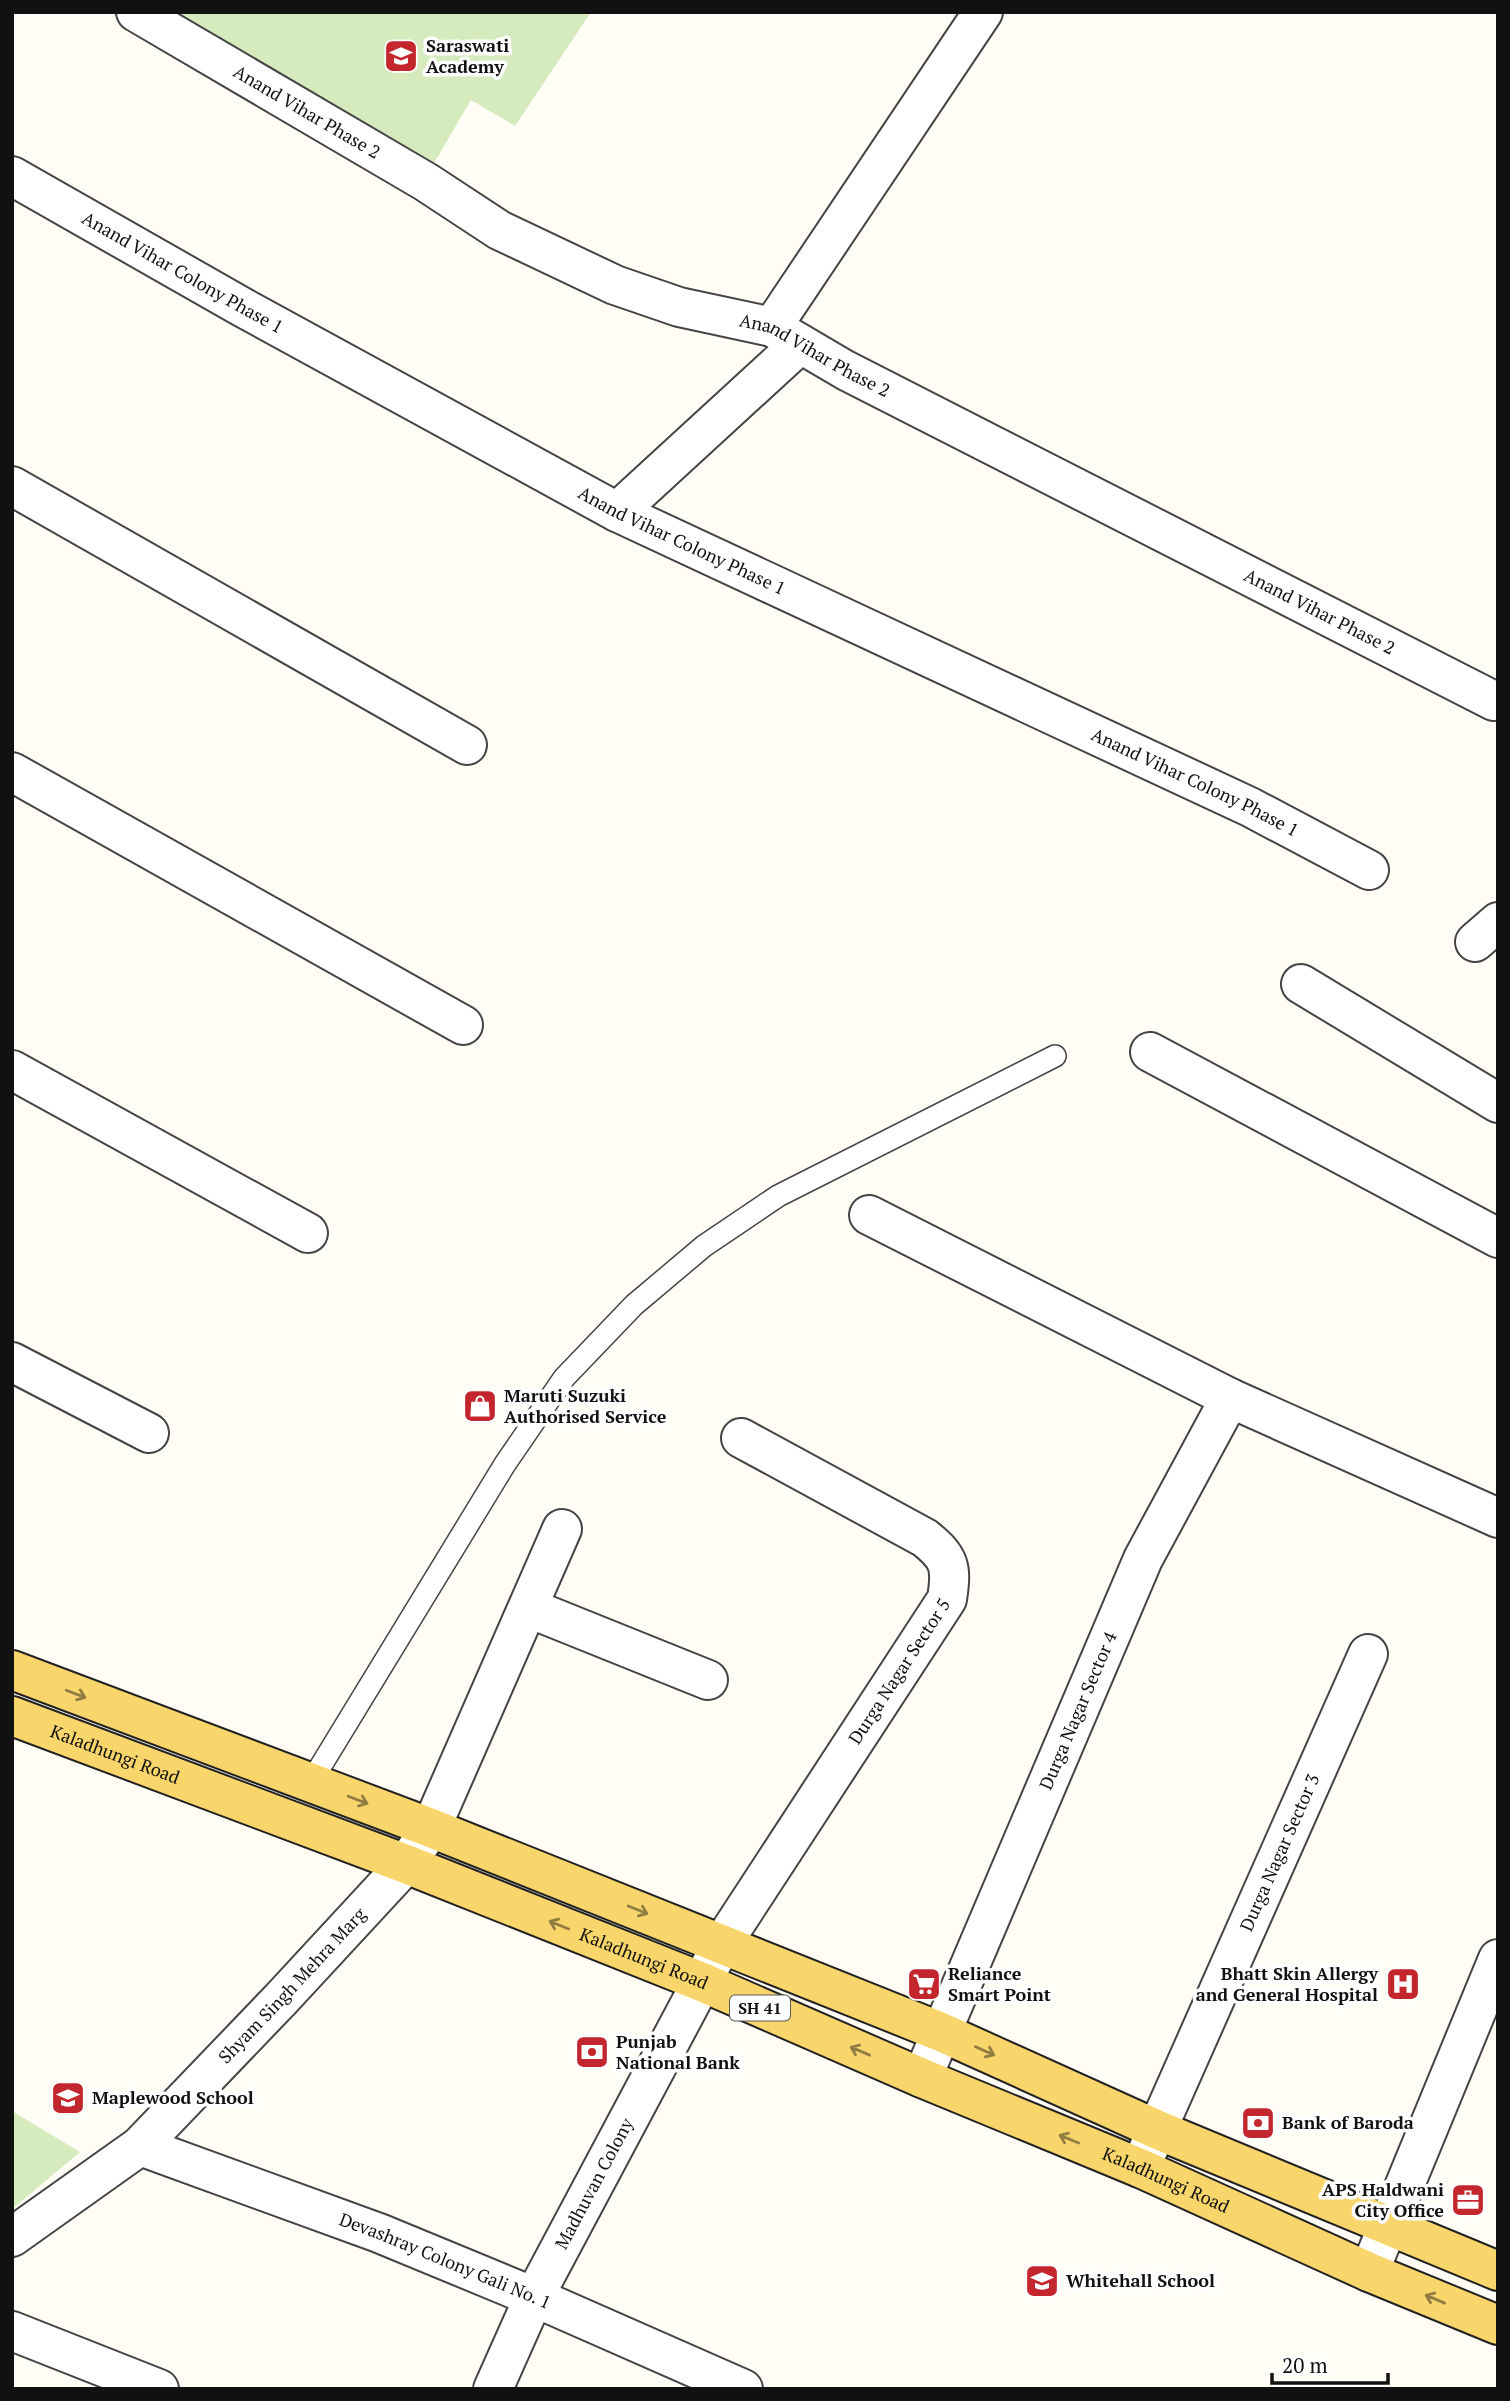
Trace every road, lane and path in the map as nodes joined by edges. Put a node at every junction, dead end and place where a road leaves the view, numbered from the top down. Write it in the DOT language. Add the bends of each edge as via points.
graph roads {
  1 [pos="136,12"];
  2 [pos="983,12"];
  3 [pos="12,176"];
  4 [pos="786,335"];
  5 [pos="12,486"];
  6 [pos="617,512"];
  7 [pos="1494,701"];
  8 [pos="467,745"];
  9 [pos="12,772"];
  10 [pos="1369,870"];
  11 [pos="1301,984"];
  12 [pos="463,1024"];
  13 [pos="1150,1052"];
  14 [pos="1055,1056"];
  15 [pos="12,1070"];
  16 [pos="1498,1104"];
  17 [pos="869,1215"];
  18 [pos="308,1233"];
  19 [pos="1498,1238"];
  20 [pos="12,1362"];
  21 [pos="1230,1398"];
  22 [pos="149,1433"];
  23 [pos="741,1438"];
  24 [pos="1498,1518"];
  25 [pos="562,1529"];
  26 [pos="529,1608"];
  27 [pos="1368,1654"];
  28 [pos="12,1670"];
  29 [pos="708,1680"];
  30 [pos="12,1716"];
  31 [pos="310,1782"];
  32 [pos="431,1828"];
  33 [pos="405,1864"];
  34 [pos="722,1944"];
  35 [pos="1498,1959"];
  36 [pos="702,1983"];
  37 [pos="941,2032"];
  38 [pos="922,2078"];
  39 [pos="1158,2130"];
  40 [pos="140,2146"];
  41 [pos="1140,2168"];
  42 [pos="1389,2228"];
  43 [pos="12,2237"];
  44 [pos="1369,2272"];
  45 [pos="1498,2272"];
  46 [pos="534,2297"];
  47 [pos="1498,2325"];
  48 [pos="12,2331"];
  49 [pos="159,2389"];
  50 [pos="493,2389"];
  51 [pos="743,2389"];
  1 -- 4 [label="street, Anand Vihar Phase 2" via="426,182 499,230 615,285"];
  2 -- 4 [label="street"];
  3 -- 6 [label="street, Anand Vihar Colony Phase 1"];
  4 -- 6 [label="street"];
  4 -- 7 [label="street, Anand Vihar Phase 2" via="882,389"];
  5 -- 8 [label="street"];
  6 -- 10 [label="street, Anand Vihar Colony Phase 1" via="1250,807"];
  9 -- 12 [label="street"];
  11 -- 16 [label="street"];
  13 -- 19 [label="street"];
  14 -- 31 [label="lane" via="778,1196 704,1246 634,1305 564,1378 505,1464"];
  15 -- 18 [label="street"];
  17 -- 21 [label="street"];
  20 -- 22 [label="street"];
  21 -- 24 [label="street"];
  21 -- 37 [label="street, Durga Nagar Sector 4" via="1143,1559"];
  23 -- 34 [label="street, Durga Nagar Sector 5" via="925,1538 943,1552 951,1576 947,1599"];
  25 -- 26 [label="street, Shyam Singh Mehra Marg"];
  26 -- 29 [label="street"];
  26 -- 32 [label="street, Shyam Singh Mehra Marg"];
  27 -- 39 [label="street, Durga Nagar Sector 3"];
  28 -- 31 [label="main road, SH 41, one-way"];
  30 -- 33 [label="main road, Kaladhungi Road / SH 41"];
  31 -- 32 [label="main road, SH 41, one-way"];
  32 -- 33 [label="street, Shyam Singh Mehra Marg"];
  32 -- 34 [label="main road, SH 41, one-way"];
  36 -- 33 [label="main road, Kaladhungi Road / SH 41, one-way"];
  33 -- 40 [label="street, Shyam Singh Mehra Marg"];
  34 -- 36 [label="street, Durga Nagar Sector 5"];
  34 -- 37 [label="main road, SH 41"];
  35 -- 42 [label="street"];
  38 -- 36 [label="main road, Kaladhungi Road / SH 41, one-way"];
  36 -- 46 [label="street, Madhuvan Colony"];
  37 -- 38 [label="street, Durga Nagar Sector 4"];
  37 -- 39 [label="main road, SH 41, one-way"];
  41 -- 38 [label="main road, Kaladhungi Road / SH 41, one-way"];
  39 -- 41 [label="street, Durga Nagar Sector 3"];
  39 -- 42 [label="main road, SH 41"];
  40 -- 43 [label="street, Shyam Singh Mehra Marg"];
  40 -- 46 [label="street, Devashray Colony Gali No. 1" via="379,2233"];
  41 -- 44 [label="main road, Kaladhungi Road / SH 41"];
  42 -- 44 [label="street"];
  42 -- 45 [label="main road, SH 41"];
  47 -- 44 [label="main road, Kaladhungi Road / SH 41, one-way"];
  46 -- 50 [label="street, Madhuvan Colony"];
  46 -- 51 [label="street, Devashray Colony Gali No. 1"];
  48 -- 49 [label="street"];
}
